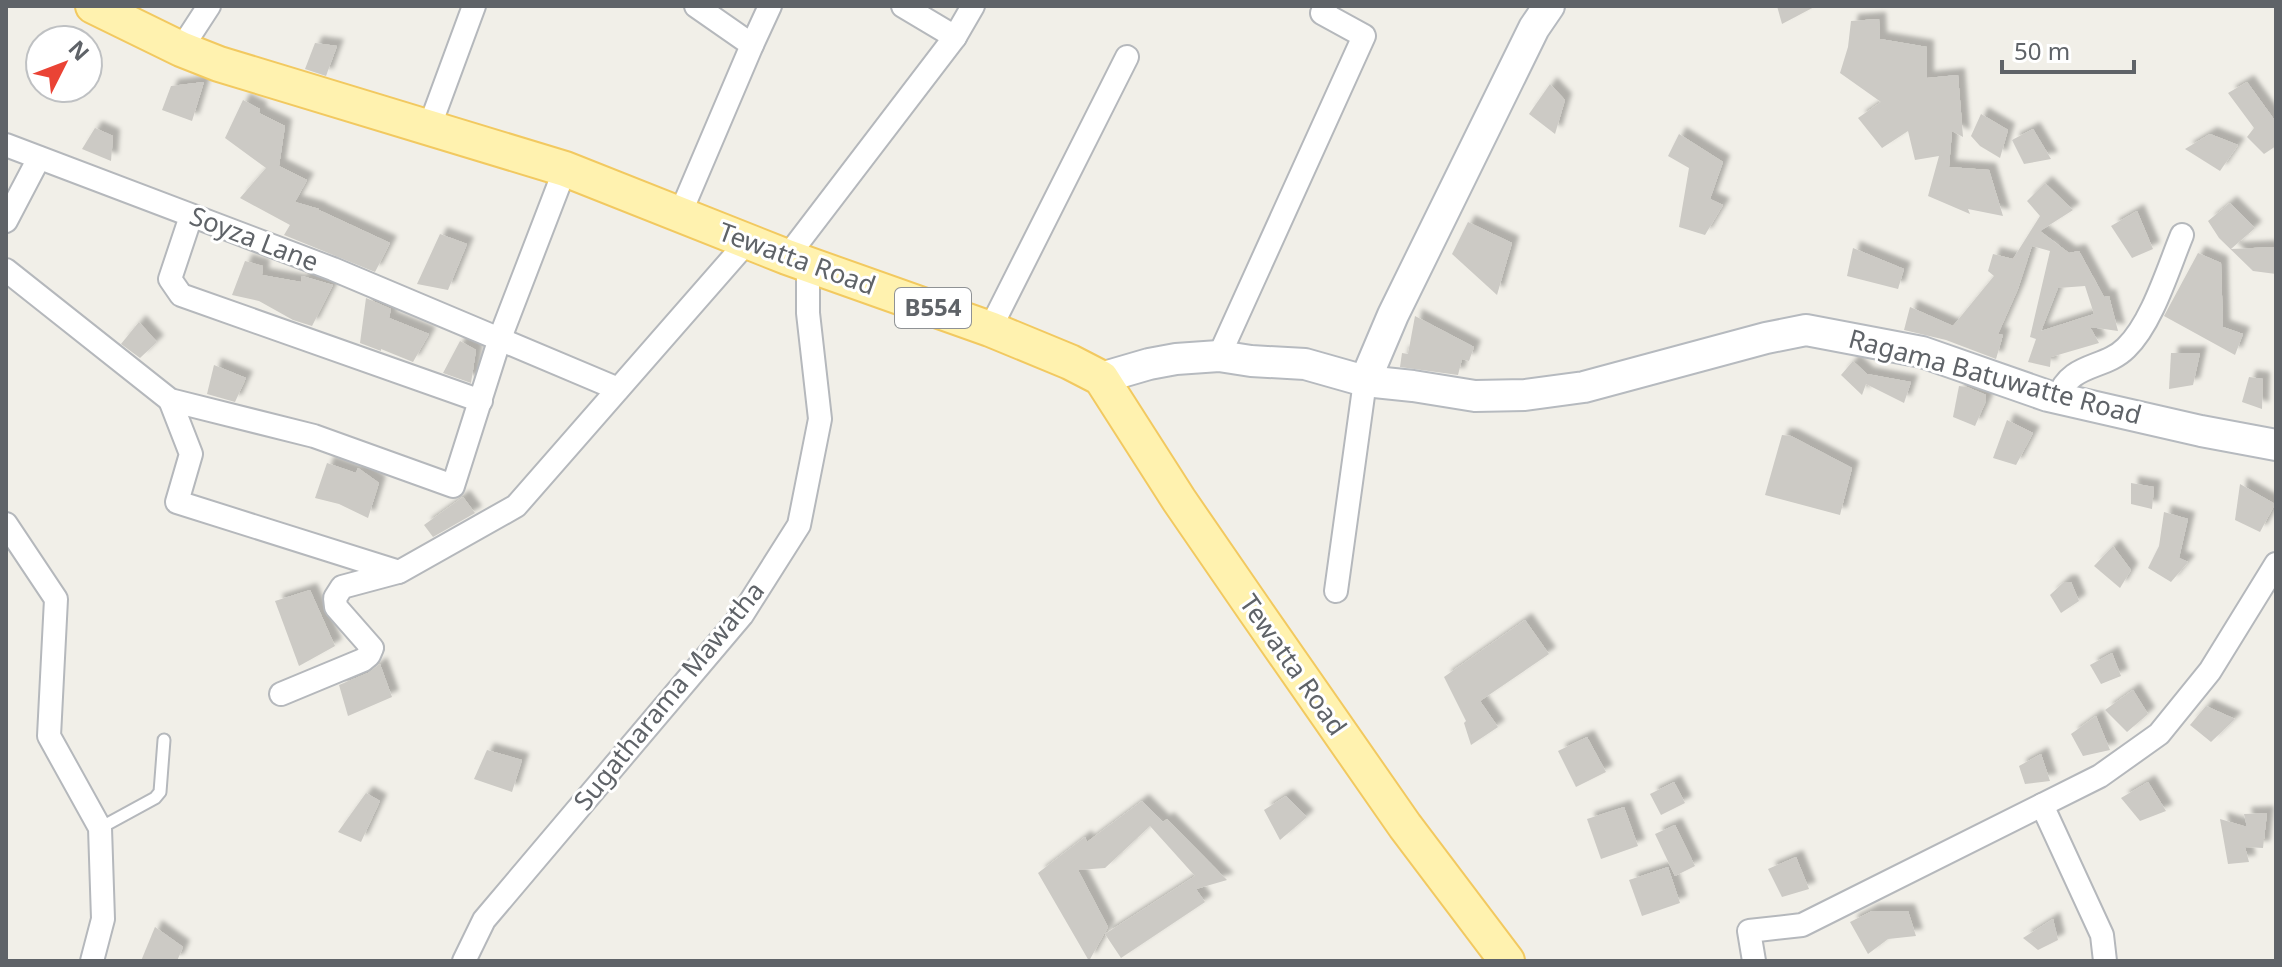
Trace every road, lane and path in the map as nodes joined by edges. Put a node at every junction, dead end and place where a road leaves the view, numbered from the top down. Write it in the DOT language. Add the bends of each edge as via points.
graph roads {
  1 [pos="93,6"];
  2 [pos="209,6"];
  3 [pos="474,6"];
  4 [pos="696,6"];
  5 [pos="770,6"];
  6 [pos="903,6"];
  7 [pos="973,6"];
  8 [pos="1326,6"];
  9 [pos="1549,6"];
  10 [pos="955,37"];
  11 [pos="752,45"];
  12 [pos="181,49"];
  13 [pos="1127,57"];
  14 [pos="429,128"];
  15 [pos="6,145"];
  16 [pos="39,158"];
  17 [pos="565,169"];
  18 [pos="680,214"];
  19 [pos="191,216"];
  20 [pos="6,221"];
  21 [pos="2182,235"];
  22 [pos="747,242"];
  23 [pos="798,260"];
  24 [pos="6,270"];
  25 [pos="990,329"];
  26 [pos="500,338"];
  27 [pos="1219,356"];
  28 [pos="1101,378"];
  29 [pos="1365,381"];
  30 [pos="618,389"];
  31 [pos="2058,398"];
  32 [pos="170,400"];
  33 [pos="481,401"];
  34 [pos="2276,445"];
  35 [pos="6,524"];
  36 [pos="2276,564"];
  37 [pos="399,572"];
  38 [pos="1336,591"];
  39 [pos="281,694"];
  40 [pos="164,740"];
  41 [pos="2042,805"];
  42 [pos="100,828"];
  43 [pos="92,961"];
  44 [pos="464,961"];
  45 [pos="1507,961"];
  46 [pos="1754,961"];
  47 [pos="2105,961"];
  1 -- 12 [label="main road, Tewatta Road / B554"];
  2 -- 12 [label="street"];
  3 -- 14 [label="street"];
  4 -- 11 [label="street"];
  5 -- 11 [label="street"];
  6 -- 10 [label="street"];
  7 -- 10 [label="street"];
  8 -- 27 [label="street" via="1322,13 1364,36"];
  9 -- 29 [label="street"];
  10 -- 23 [label="street"];
  11 -- 18 [label="street"];
  12 -- 14 [label="main road, Tewatta Road / B554"];
  13 -- 25 [label="street"];
  14 -- 17 [label="main road, Tewatta Road / B554"];
  15 -- 16 [label="street, Soyza Lane"];
  16 -- 19 [label="street, Soyza Lane"];
  16 -- 20 [label="street"];
  17 -- 18 [label="main road, Tewatta Road / B554"];
  17 -- 26 [label="street"];
  18 -- 22 [label="main road, Tewatta Road / B554"];
  19 -- 26 [label="street, Soyza Lane"];
  19 -- 33 [label="street" via="170,279 181,295"];
  21 -- 31 [label="street" via="2143,329 2124,350 2063,384"];
  22 -- 23 [label="main road, Tewatta Road / B554"];
  22 -- 30 [label="street"];
  23 -- 25 [label="main road, Tewatta Road / B554"];
  23 -- 44 [label="street, Sugatharama Mawatha" via="820,419 799,525 742,615 484,920"];
  24 -- 32 [label="street"];
  25 -- 28 [label="main road, Tewatta Road / B554"];
  26 -- 30 [label="street, Soyza Lane"];
  26 -- 33 [label="street"];
  27 -- 28 [label="street, Ragama Batuwatte Road" via="1149,364"];
  27 -- 29 [label="street, Ragama Batuwatte Road" via="1305,364"];
  28 -- 45 [label="main road, Tewatta Road" via="1405,826"];
  29 -- 31 [label="street, Ragama Batuwatte Road" via="1475,396 1525,395 1584,387 1806,330 1922,352"];
  29 -- 38 [label="street"];
  30 -- 37 [label="street" via="516,506"];
  31 -- 34 [label="street, Ragama Batuwatte Road"];
  32 -- 33 [label="street" via="314,436 453,486"];
  32 -- 37 [label="street" via="191,454 177,502"];
  35 -- 42 [label="street" via="56,599 49,736"];
  36 -- 41 [label="street" via="2210,671 2159,734 2100,776"];
  37 -- 39 [label="street" via="342,587 335,598 336,607 372,648 369,655"];
  40 -- 42 [label="lane" via="160,792"];
  41 -- 46 [label="street" via="1802,925 1749,931"];
  41 -- 47 [label="street" via="2102,935"];
  42 -- 43 [label="street" via="103,919"];
}
